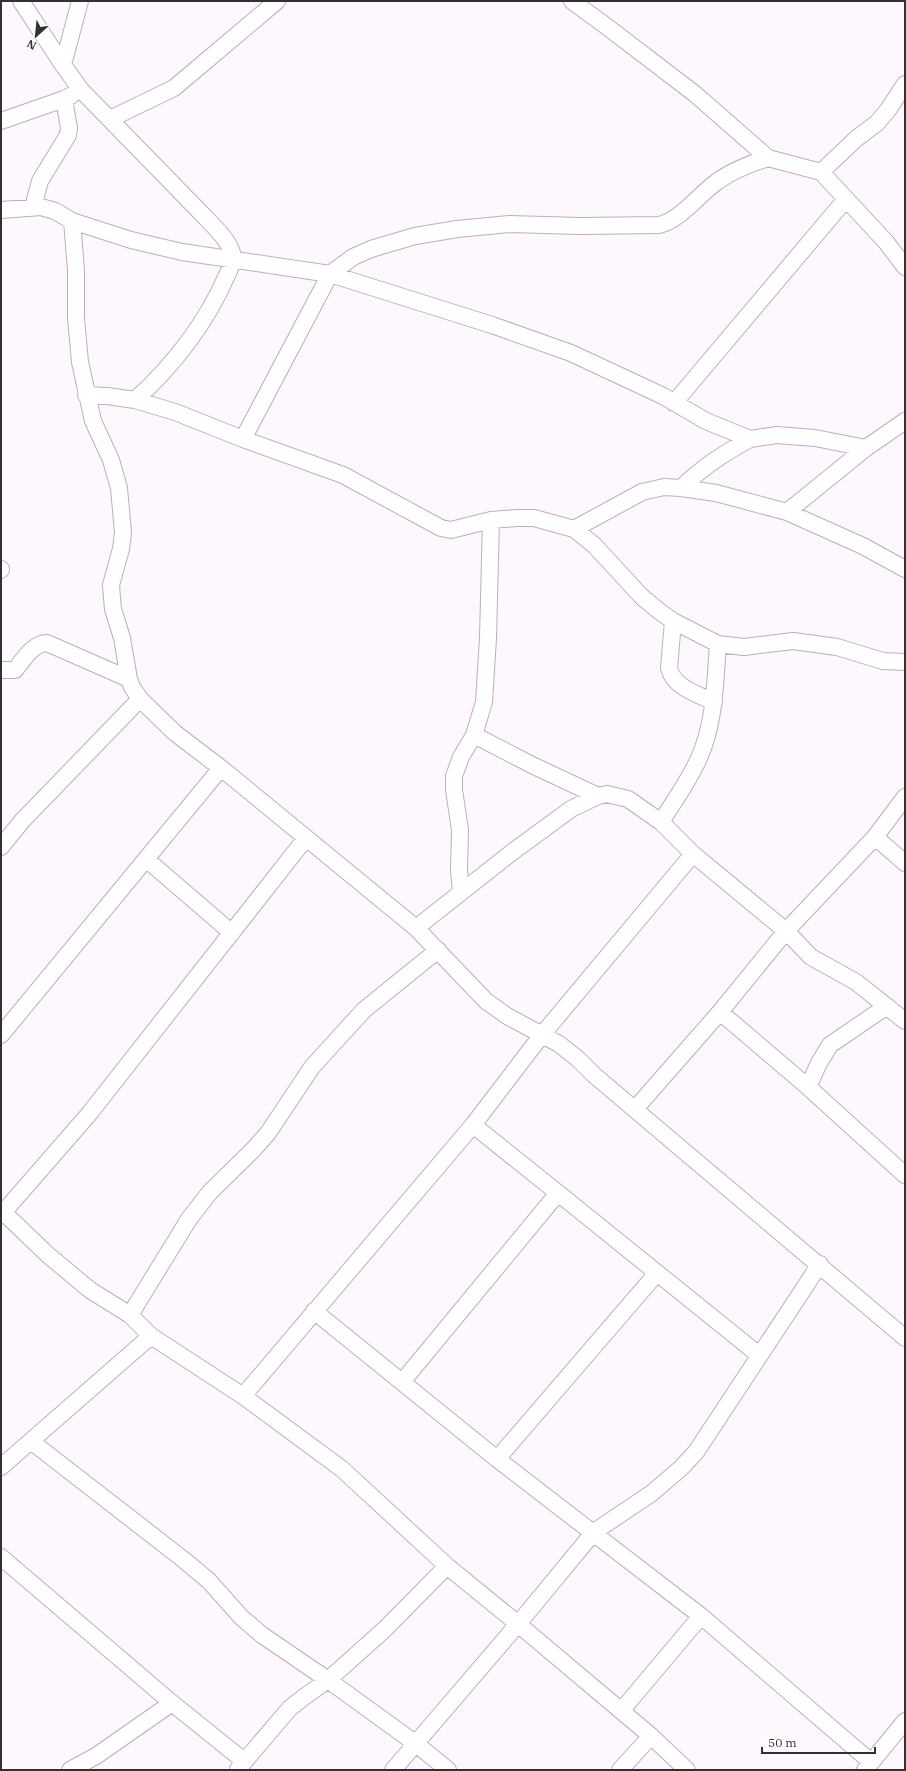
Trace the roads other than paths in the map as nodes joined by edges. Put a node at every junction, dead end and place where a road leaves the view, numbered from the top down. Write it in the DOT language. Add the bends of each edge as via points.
graph roads {
  1 [pos="21,1"];
  2 [pos="80,1"];
  3 [pos="277,1"];
  4 [pos="572,1"];
  5 [pos="63,66"];
  6 [pos="905,84"];
  7 [pos="81,90"];
  8 [pos="64,100"];
  9 [pos="110,119"];
  10 [pos="1,121"];
  11 [pos="768,158"];
  12 [pos="821,172"];
  13 [pos="846,199"];
  14 [pos="33,207"];
  15 [pos="1,210"];
  16 [pos="72,221"];
  17 [pos="233,260"];
  18 [pos="905,267"];
  19 [pos="330,274"];
  20 [pos="86,395"];
  21 [pos="135,400"];
  22 [pos="674,403"];
  23 [pos="905,421"];
  24 [pos="243,439"];
  25 [pos="750,439"];
  26 [pos="866,448"];
  27 [pos="681,488"];
  28 [pos="787,512"];
  29 [pos="491,520"];
  30 [pos="574,529"];
  31 [pos="905,569"];
  32 [pos="673,621"];
  33 [pos="718,644"];
  34 [pos="905,662"];
  35 [pos="1,670"];
  36 [pos="129,679"];
  37 [pos="140,700"];
  38 [pos="714,702"];
  39 [pos="474,734"];
  40 [pos="221,768"];
  41 [pos="598,796"];
  42 [pos="905,797"];
  43 [pos="661,822"];
  44 [pos="874,836"];
  45 [pos="306,838"];
  46 [pos="1,847"];
  47 [pos="692,854"];
  48 [pos="146,859"];
  49 [pos="905,863"];
  50 [pos="461,892"];
  51 [pos="416,928"];
  52 [pos="786,931"];
  53 [pos="232,933"];
  54 [pos="438,950"];
  55 [pos="887,1006"];
  56 [pos="720,1012"];
  57 [pos="905,1020"];
  58 [pos="1,1034"];
  59 [pos="541,1036"];
  60 [pos="808,1087"];
  61 [pos="635,1109"];
  62 [pos="473,1125"];
  63 [pos="905,1175"];
  64 [pos="558,1193"];
  65 [pos="2,1213"];
  66 [pos="820,1264"];
  67 [pos="657,1273"];
  68 [pos="314,1311"];
  69 [pos="130,1315"];
  70 [pos="151,1336"];
  71 [pos="905,1338"];
  72 [pos="760,1354"];
  73 [pos="402,1382"];
  74 [pos="243,1396"];
  75 [pos="32,1442"];
  76 [pos="497,1459"];
  77 [pos="1,1467"];
  78 [pos="594,1532"];
  79 [pos="1,1556"];
  80 [pos="447,1566"];
  81 [pos="701,1616"];
  82 [pos="518,1624"];
  83 [pos="328,1680"];
  84 [pos="172,1703"];
  85 [pos="620,1711"];
  86 [pos="905,1721"];
  87 [pos="651,1736"];
  88 [pos="415,1743"];
  89 [pos="240,1766"];
  90 [pos="868,1766"];
  91 [pos="70,1770"];
  92 [pos="393,1770"];
  93 [pos="448,1770"];
  94 [pos="620,1770"];
  95 [pos="686,1770"];
  1 -- 5 [label="street"];
  2 -- 5 [label="street"];
  3 -- 9 [label="street" via="174,88"];
  4 -- 11 [label="street" via="695,94"];
  5 -- 7 [label="street"];
  6 -- 12 [label="street" via="877,123"];
  7 -- 8 [label="street"];
  7 -- 9 [label="street"];
  8 -- 10 [label="street"];
  8 -- 14 [label="street" via="68,135 40,181"];
  9 -- 17 [label="street" via="219,233 228,245"];
  11 -- 12 [label="street"];
  11 -- 19 [label="street" via="741,166 717,181 675,217 659,225 509,224 457,228 415,236 371,250 353,258"];
  12 -- 13 [label="street"];
  13 -- 18 [label="street" via="886,242"];
  13 -- 22 [label="street"];
  14 -- 15 [label="street"];
  14 -- 16 [label="street" via="48,208"];
  16 -- 17 [label="street" via="175,251"];
  16 -- 20 [label="street" via="76,318"];
  17 -- 19 [label="street"];
  17 -- 21 [label="street" via="220,291 203,320 167,367"];
  19 -- 22 [label="street" via="571,353"];
  19 -- 24 [label="street"];
  20 -- 21 [label="street"];
  20 -- 36 [label="street" via="93,421 111,460 118,488 123,533 111,585 113,609 122,638"];
  21 -- 24 [label="street" via="175,412"];
  22 -- 25 [label="street" via="706,422"];
  23 -- 26 [label="street"];
  24 -- 29 [label="street" via="343,475 441,528 451,530"];
  25 -- 26 [label="street" via="777,435 815,438"];
  25 -- 27 [label="street" via="700,469"];
  26 -- 28 [label="street"];
  27 -- 28 [label="street" via="716,493"];
  27 -- 30 [label="street" via="664,487 642,492"];
  28 -- 31 [label="street" via="863,546"];
  29 -- 30 [label="street" via="534,518"];
  29 -- 39 [label="street" via="484,702"];
  30 -- 32 [label="street" via="594,544 642,597"];
  32 -- 33 [label="street"];
  32 -- 38 [label="street" via="670,674 682,686"];
  33 -- 34 [label="street" via="744,647 794,641 837,647 883,661"];
  33 -- 38 [label="street"];
  35 -- 36 [label="street" via="15,670 33,648 47,643"];
  36 -- 37 [label="street"];
  37 -- 40 [label="street" via="175,733"];
  37 -- 46 [label="street" via="22,821"];
  38 -- 43 [label="street" via="707,737 699,759"];
  39 -- 41 [label="street"];
  39 -- 50 [label="street" via="454,776 460,830"];
  40 -- 45 [label="street"];
  40 -- 48 [label="street"];
  41 -- 43 [label="street" via="607,794 628,799"];
  41 -- 50 [label="street" via="571,809"];
  42 -- 44 [label="street"];
  43 -- 47 [label="street"];
  44 -- 49 [label="street"];
  44 -- 52 [label="street"];
  45 -- 51 [label="street"];
  45 -- 53 [label="street"];
  47 -- 52 [label="street"];
  47 -- 59 [label="street"];
  48 -- 53 [label="street"];
  48 -- 58 [label="street"];
  50 -- 51 [label="street"];
  51 -- 54 [label="street"];
  52 -- 55 [label="street" via="811,957 856,982"];
  52 -- 56 [label="street"];
  53 -- 65 [label="street" via="89,1114"];
  54 -- 59 [label="street" via="486,1001"];
  54 -- 69 [label="street" via="364,1010 312,1067 268,1133 210,1192 189,1219"];
  55 -- 57 [label="street"];
  55 -- 60 [label="street" via="830,1045"];
  56 -- 60 [label="street"];
  56 -- 61 [label="street"];
  59 -- 61 [label="street" via="568,1051"];
  59 -- 62 [label="street"];
  60 -- 63 [label="street"];
  61 -- 66 [label="street"];
  62 -- 64 [label="street"];
  62 -- 68 [label="street"];
  64 -- 67 [label="street"];
  64 -- 73 [label="street"];
  65 -- 69 [label="street" via="90,1290"];
  66 -- 71 [label="street"];
  66 -- 72 [label="street"];
  67 -- 72 [label="street"];
  67 -- 76 [label="street"];
  68 -- 73 [label="street"];
  68 -- 74 [label="street"];
  69 -- 70 [label="street"];
  70 -- 74 [label="street"];
  70 -- 75 [label="street"];
  72 -- 78 [label="street" via="696,1452 652,1493"];
  73 -- 76 [label="street"];
  74 -- 80 [label="street" via="342,1469"];
  75 -- 77 [label="street"];
  75 -- 83 [label="street" via="184,1560 209,1581 241,1617 262,1635"];
  76 -- 78 [label="street"];
  78 -- 81 [label="street"];
  78 -- 82 [label="street"];
  79 -- 84 [label="street"];
  80 -- 82 [label="street"];
  80 -- 83 [label="street" via="385,1629"];
  81 -- 85 [label="street"];
  81 -- 90 [label="street"];
  82 -- 85 [label="street"];
  82 -- 88 [label="street"];
  83 -- 88 [label="street"];
  83 -- 89 [label="street" via="290,1708"];
  84 -- 89 [label="street"];
  84 -- 91 [label="street" via="96,1756"];
  85 -- 87 [label="street"];
  86 -- 90 [label="street"];
  87 -- 94 [label="street"];
  87 -- 95 [label="street"];
  88 -- 92 [label="street"];
  88 -- 93 [label="street"];
}
